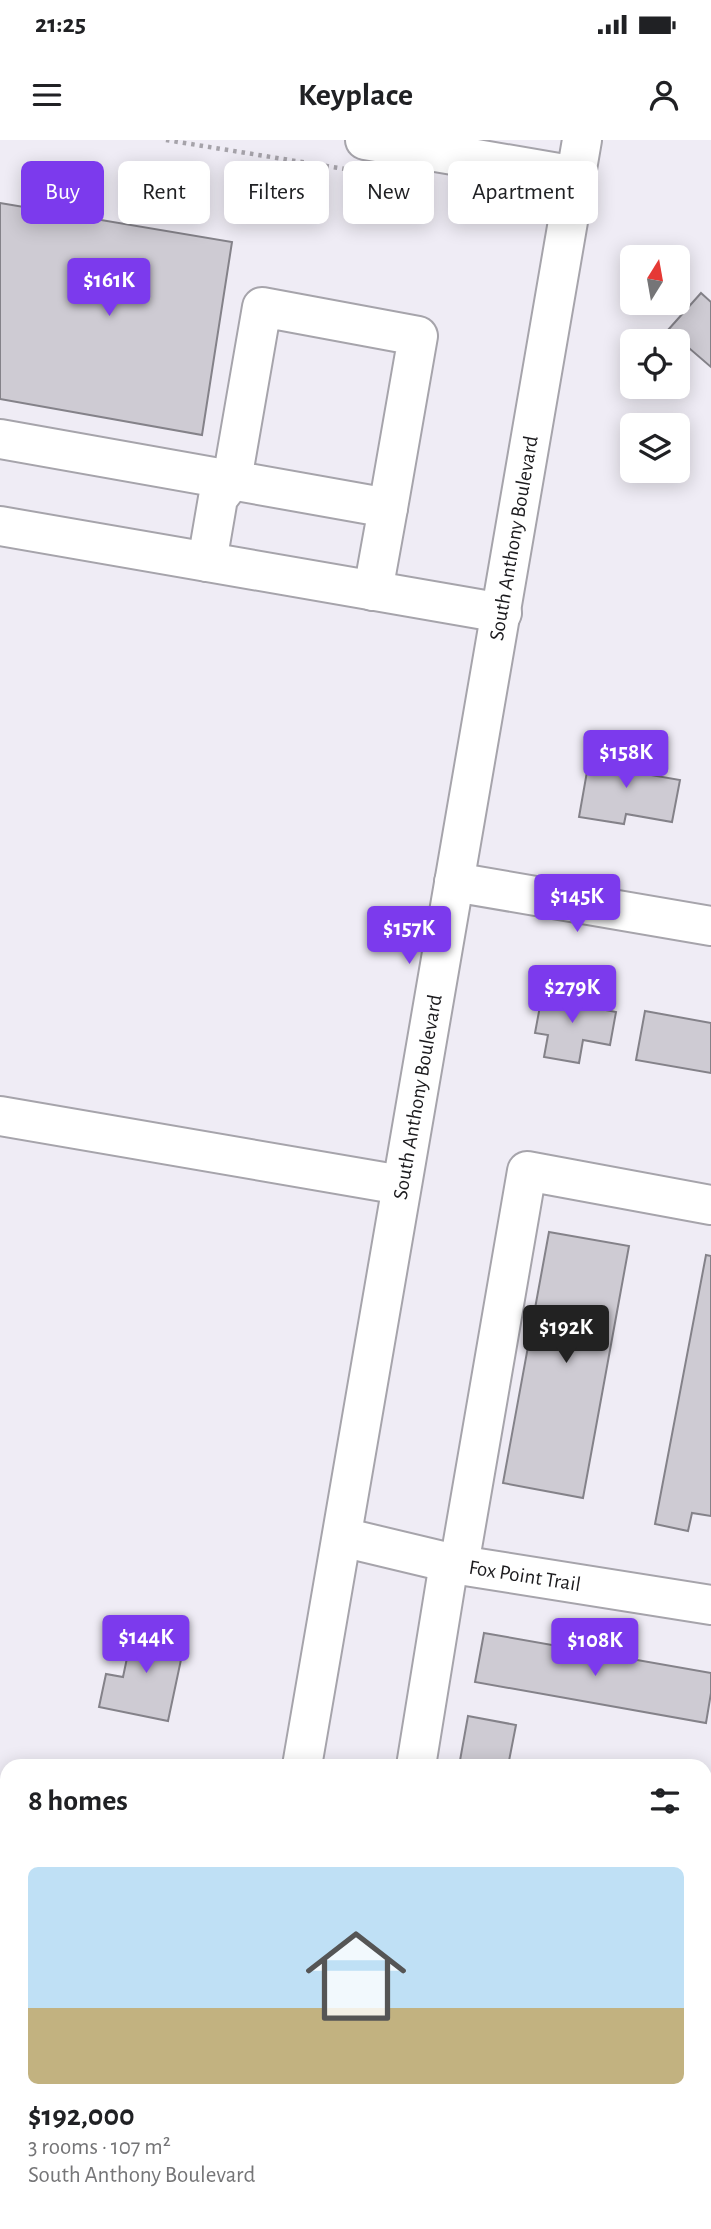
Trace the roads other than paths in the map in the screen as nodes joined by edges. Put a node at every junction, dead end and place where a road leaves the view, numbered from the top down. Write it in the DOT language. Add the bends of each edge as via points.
graph roads {
  1 [pos="360,155"];
  2 [pos="579,158"];
  3 [pos="0,439"];
  4 [pos="232,480"];
  5 [pos="388,508"];
  6 [pos="0,526"];
  7 [pos="207,562"];
  8 [pos="373,591"];
  9 [pos="502,613"];
  10 [pos="454,882"];
  11 [pos="711,926"];
  12 [pos="0,1116"];
  13 [pos="401,1185"];
  14 [pos="711,1205"];
  15 [pos="342,1537"];
  16 [pos="454,1564"];
  17 [pos="711,1605"];
  18 [pos="303,1759"];
  19 [pos="417,1759"];
  1 -- 2 [label="street"];
  2 -- 9 [label="street, South Anthony Boulevard"];
  3 -- 4 [label="street"];
  4 -- 5 [label="street"];
  4 -- 5 [label="street" via="262,307 418,336"];
  4 -- 7 [label="street" via="218,498"];
  5 -- 8 [label="street"];
  6 -- 7 [label="street"];
  7 -- 8 [label="street"];
  8 -- 9 [label="street"];
  9 -- 10 [label="street, South Anthony Boulevard"];
  10 -- 11 [label="street"];
  10 -- 13 [label="street, South Anthony Boulevard"];
  12 -- 13 [label="street"];
  13 -- 15 [label="street, South Anthony Boulevard"];
  14 -- 16 [label="street" via="527,1171"];
  15 -- 16 [label="street, Fox Point Trail"];
  15 -- 18 [label="street, South Anthony Boulevard"];
  16 -- 17 [label="street, Fox Point Trail"];
  16 -- 19 [label="street"];
}
